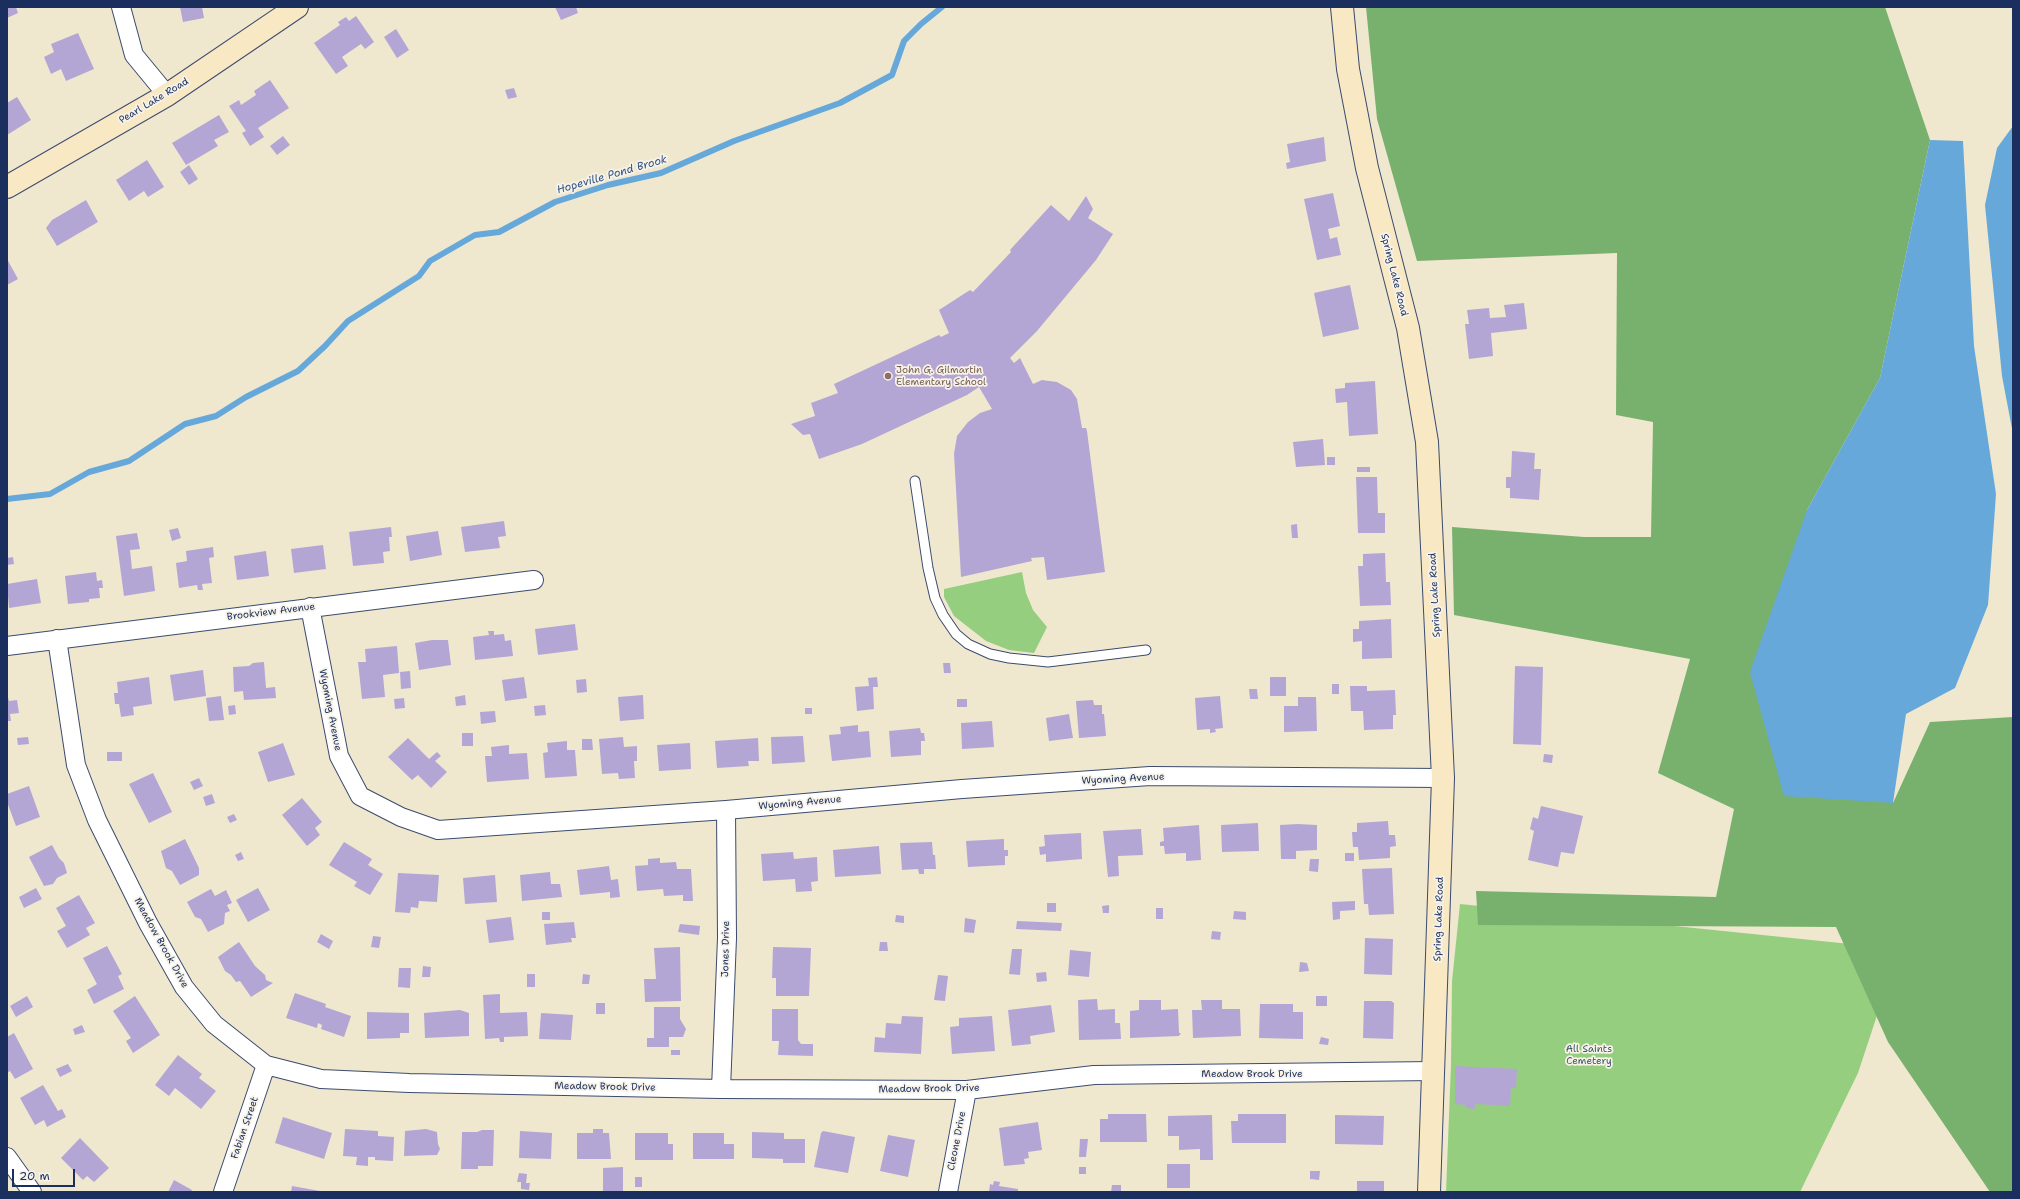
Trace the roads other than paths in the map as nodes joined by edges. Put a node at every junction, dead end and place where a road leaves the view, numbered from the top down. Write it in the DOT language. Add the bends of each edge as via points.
graph roads {
  1 [pos="121,7"];
  2 [pos="297,7"];
  3 [pos="1342,7"];
  4 [pos="167,95"];
  5 [pos="7,187"];
  6 [pos="915,481"];
  7 [pos="534,580"];
  8 [pos="310,607"];
  9 [pos="57,639"];
  10 [pos="7,646"];
  11 [pos="1146,650"];
  12 [pos="1443,778"];
  13 [pos="726,810"];
  14 [pos="266,1065"];
  15 [pos="1434,1071"];
  16 [pos="721,1089"];
  17 [pos="967,1090"];
  18 [pos="7,1157"];
  19 [pos="32,1192"];
  20 [pos="223,1192"];
  21 [pos="948,1192"];
  22 [pos="1429,1192"];
  1 -- 4 [label="street" via="134,55"];
  2 -- 4 [label="main road, Pearl Lake Road"];
  3 -- 12 [label="main road, Spring Lake Road" via="1348,69 1367,168 1408,328 1427,442"];
  4 -- 5 [label="main road, Pearl Lake Road"];
  6 -- 11 [label="lane" via="935,598 956,634 968,644 990,654 1048,662"];
  7 -- 8 [label="street, Brookview Avenue"];
  8 -- 9 [label="street, Brookview Avenue"];
  8 -- 13 [label="street, Wyoming Avenue" via="339,756 360,796 401,817 438,830"];
  9 -- 10 [label="street, Brookview Avenue"];
  9 -- 14 [label="street, Meadow Brook Drive" via="76,766 97,820 148,923 184,987 214,1024"];
  12 -- 13 [label="street, Wyoming Avenue" via="1150,776 962,789"];
  12 -- 15 [label="main road, Spring Lake Road"];
  13 -- 16 [label="street, Jones Drive" via="728,938"];
  14 -- 16 [label="street, Meadow Brook Drive" via="321,1079"];
  14 -- 20 [label="street, Fabian Street"];
  15 -- 17 [label="street, Meadow Brook Drive" via="1094,1075"];
  15 -- 22 [label="main road, Spring Lake Road"];
  16 -- 17 [label="street, Meadow Brook Drive"];
  17 -- 21 [label="street, Cleone Drive"];
  18 -- 19 [label="street"];
}
